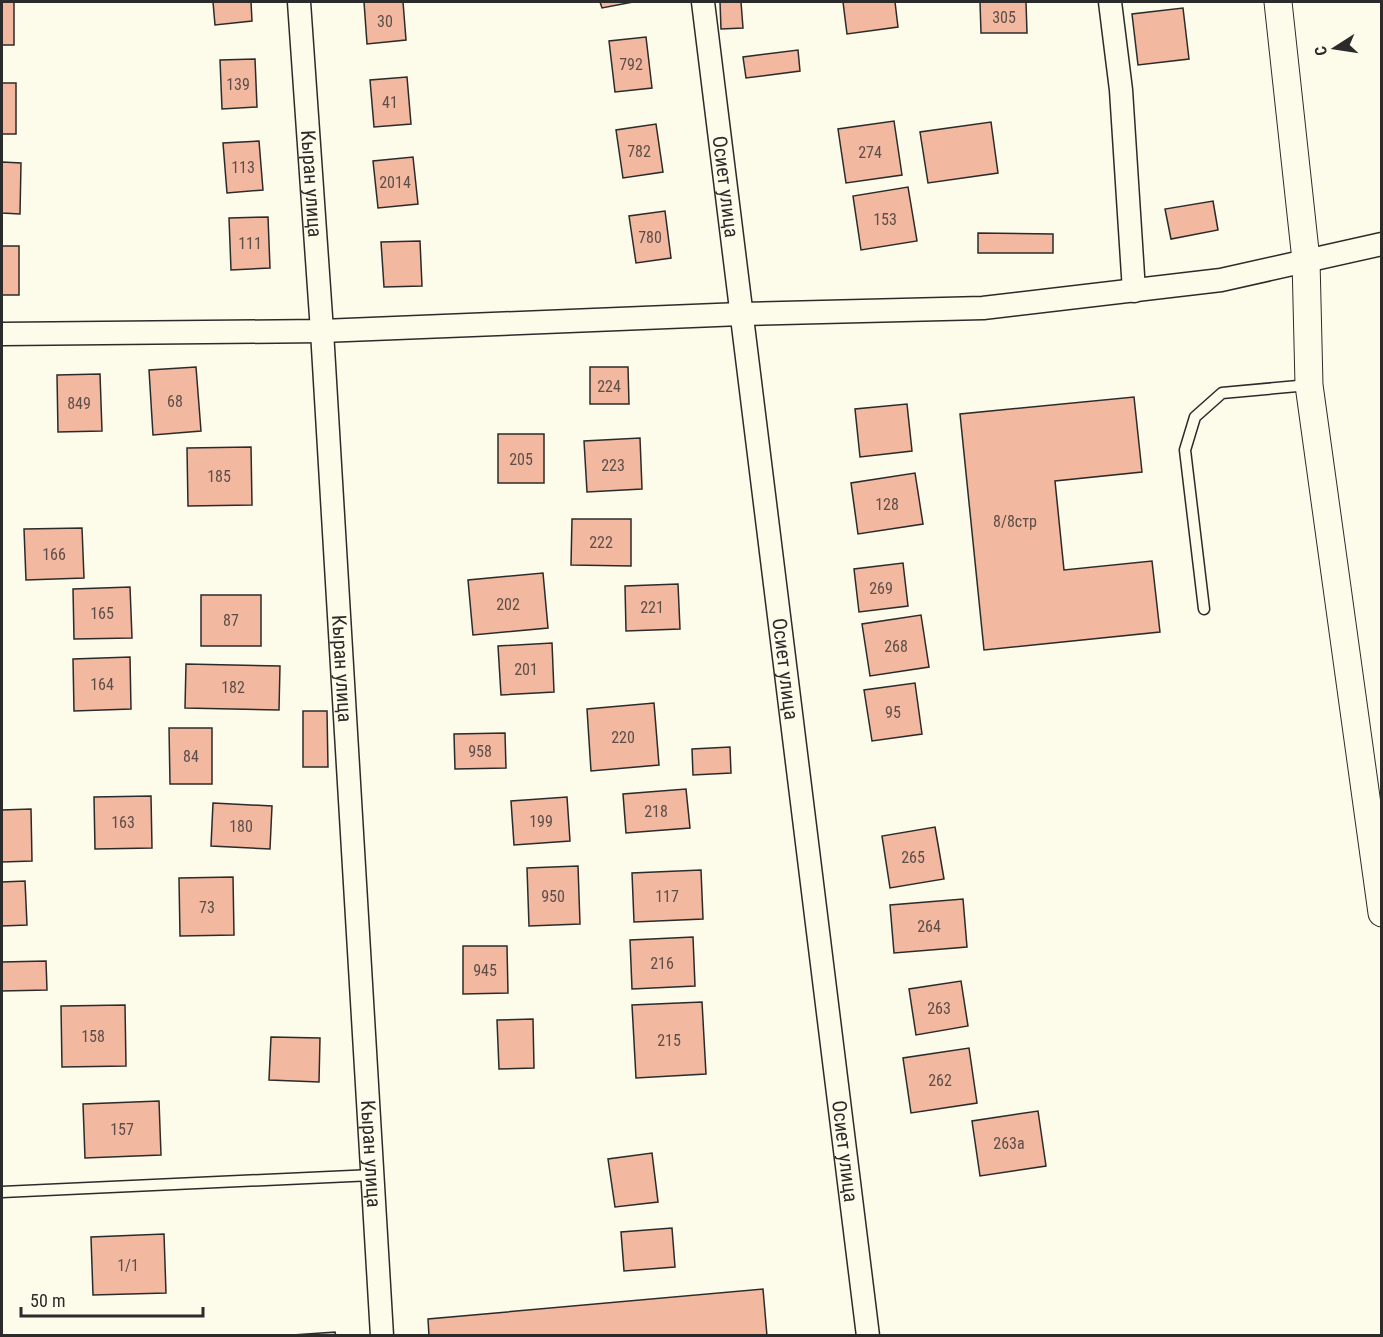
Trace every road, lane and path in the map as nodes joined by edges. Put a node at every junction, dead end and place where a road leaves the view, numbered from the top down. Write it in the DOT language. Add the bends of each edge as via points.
graph roads {
  1 [pos="300,2"];
  2 [pos="703,2"];
  3 [pos="1110,2"];
  4 [pos="1278,2"];
  5 [pos="1382,244"];
  6 [pos="1306,260"];
  7 [pos="1134,291"];
  8 [pos="741,314"];
  9 [pos="322,331"];
  10 [pos="2,334"];
  11 [pos="1309,385"];
  12 [pos="1204,609"];
  13 [pos="1382,913"];
  14 [pos="373,1175"];
  15 [pos="2,1192"];
  16 [pos="382,1335"];
  17 [pos="868,1335"];
  1 -- 9 [label="street, Кыран улица"];
  2 -- 8 [label="street, Осиет улица"];
  3 -- 7 [label="street" via="1121,90"];
  4 -- 6 [label="street"];
  5 -- 6 [label="street"];
  6 -- 7 [label="street" via="1221,280"];
  6 -- 11 [label="street"];
  7 -- 8 [label="street" via="983,308"];
  8 -- 9 [label="street"];
  8 -- 17 [label="street, Осиет улица"];
  9 -- 10 [label="street"];
  9 -- 14 [label="street, Кыран улица"];
  11 -- 12 [label="lane" via="1222,393 1195,417 1185,450"];
  11 -- 13 [label="street"];
  14 -- 15 [label="lane"];
  14 -- 16 [label="street, Кыран улица"];
}
